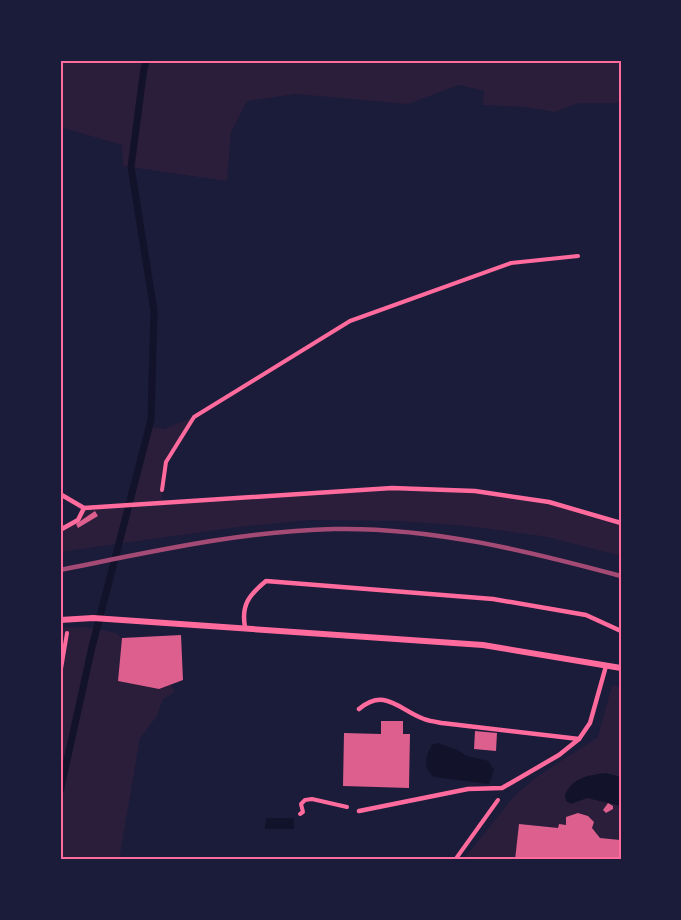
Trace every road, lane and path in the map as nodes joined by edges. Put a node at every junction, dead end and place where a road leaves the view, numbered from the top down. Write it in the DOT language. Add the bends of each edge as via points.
graph roads {
  1 [pos="578,256"];
  2 [pos="60,494"];
  3 [pos="160,502"];
  4 [pos="84,508"];
  5 [pos="621,523"];
  6 [pos="60,530"];
  7 [pos="60,620"];
  8 [pos="245,627"];
  9 [pos="621,631"];
  10 [pos="60,632"];
  11 [pos="606,666"];
  12 [pos="621,668"];
  13 [pos="60,675"];
  14 [pos="359,709"];
  15 [pos="579,739"];
  16 [pos="511,782"];
  17 [pos="359,811"];
  18 [pos="300,814"];
  19 [pos="455,860"];
  1 -- 3 [label="path" via="511,262 350,321 194,417 166,462"];
  2 -- 4 [label="lane"];
  3 -- 4 [label="lane"];
  3 -- 5 [label="lane" via="392,488 475,491 549,502"];
  4 -- 6 [label="lane" via="78,520"];
  7 -- 8 [label="street" via="93,618"];
  8 -- 9 [label="lane" via="243,613 249,595 267,582 494,599 586,615"];
  8 -- 11 [label="street" via="483,645"];
  10 -- 13 [label="path" via="68,634"];
  11 -- 12 [label="street"];
  11 -- 15 [label="lane" via="590,723"];
  14 -- 15 [label="lane" via="372,699 382,700 423,719 442,723"];
  15 -- 16 [label="lane"];
  16 -- 17 [label="lane" via="502,788 468,789"];
  16 -- 19 [label="path"];
  17 -- 18 [label="path" via="312,799 305,800"];
}
